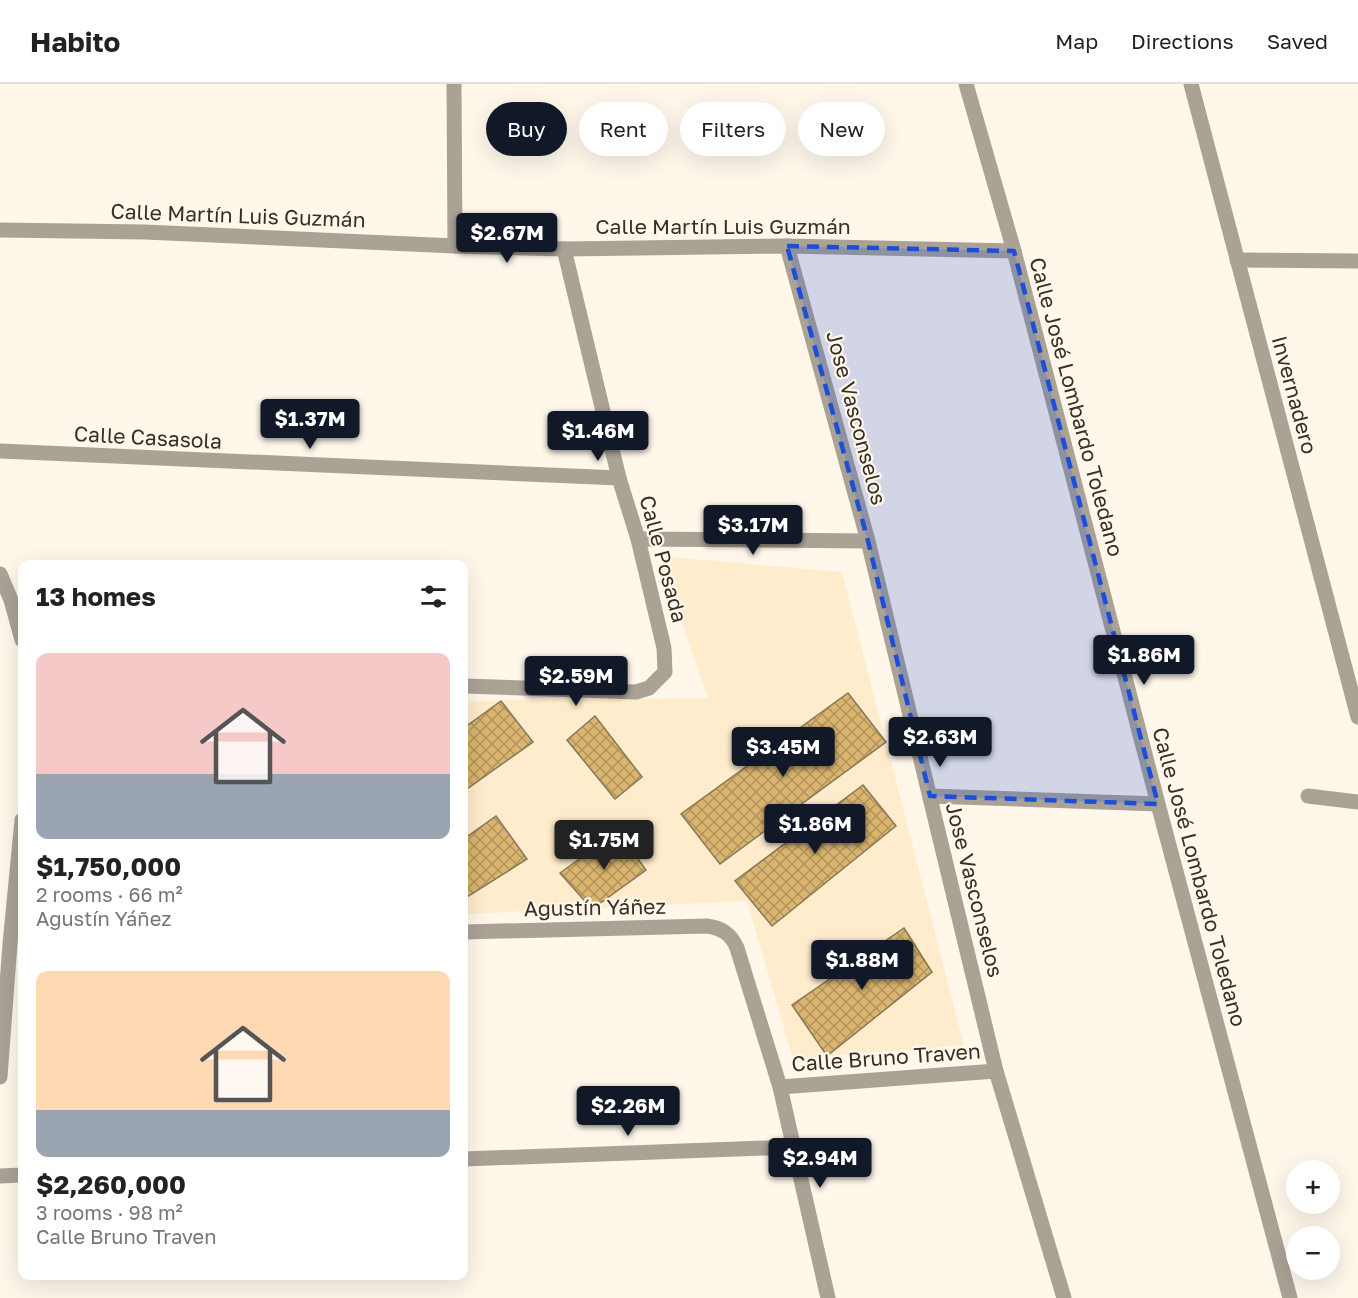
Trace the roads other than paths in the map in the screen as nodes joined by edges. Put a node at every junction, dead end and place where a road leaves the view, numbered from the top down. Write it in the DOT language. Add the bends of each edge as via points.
graph roads {
  1 [pos="454,84"];
  2 [pos="966,84"];
  3 [pos="1191,84"];
  4 [pos="0,230"];
  5 [pos="455,246"];
  6 [pos="787,246"];
  7 [pos="564,249"];
  8 [pos="1014,251"];
  9 [pos="1237,260"];
  10 [pos="1358,261"];
  11 [pos="0,451"];
  12 [pos="619,478"];
  13 [pos="638,539"];
  14 [pos="868,541"];
  15 [pos="0,574"];
  16 [pos="18,625"];
  17 [pos="468,686"];
  18 [pos="1358,717"];
  19 [pos="930,796"];
  20 [pos="1308,796"];
  21 [pos="1358,802"];
  22 [pos="1158,804"];
  23 [pos="18,903"];
  24 [pos="468,932"];
  25 [pos="16,944"];
  26 [pos="996,1071"];
  27 [pos="0,1077"];
  28 [pos="780,1087"];
  29 [pos="793,1148"];
  30 [pos="468,1159"];
  31 [pos="18,1175"];
  32 [pos="0,1176"];
  33 [pos="828,1298"];
  34 [pos="1064,1298"];
  35 [pos="1290,1298"];
  1 -- 5 [label="street"];
  2 -- 8 [label="street, Calle José Lombardo Toledano"];
  3 -- 9 [label="street, Invernadero"];
  4 -- 5 [label="street, Calle Martín Luis Guzmán" via="145,232"];
  5 -- 7 [label="street, Calle Martín Luis Guzmán"];
  6 -- 7 [label="street, Calle Martín Luis Guzmán"];
  6 -- 8 [label="street, Calle Martín Luis Guzmán"];
  6 -- 14 [label="street, Jose Vasconselos"];
  7 -- 12 [label="street, Calle Posada"];
  8 -- 22 [label="street, Calle José Lombardo Toledano"];
  9 -- 10 [label="street"];
  9 -- 18 [label="street, Invernadero"];
  11 -- 12 [label="street, Calle Casasola"];
  12 -- 13 [label="street, Calle Posada"];
  13 -- 14 [label="street"];
  13 -- 17 [label="street, Calle Posada" via="664,648 665,672 649,688 636,692"];
  14 -- 19 [label="street, Jose Vasconselos"];
  15 -- 16 [label="street"];
  19 -- 22 [label="street"];
  19 -- 26 [label="street, Jose Vasconselos"];
  20 -- 21 [label="street"];
  22 -- 35 [label="street, Calle José Lombardo Toledano"];
  23 -- 25 [label="street"];
  24 -- 28 [label="street, Agustín Yáñez" via="716,927 734,940"];
  25 -- 27 [label="street"];
  26 -- 28 [label="street, Calle Bruno Traven"];
  26 -- 34 [label="street, Jose Vasconselos"];
  28 -- 29 [label="street"];
  29 -- 30 [label="street"];
  29 -- 33 [label="street"];
  31 -- 32 [label="street"];
}
